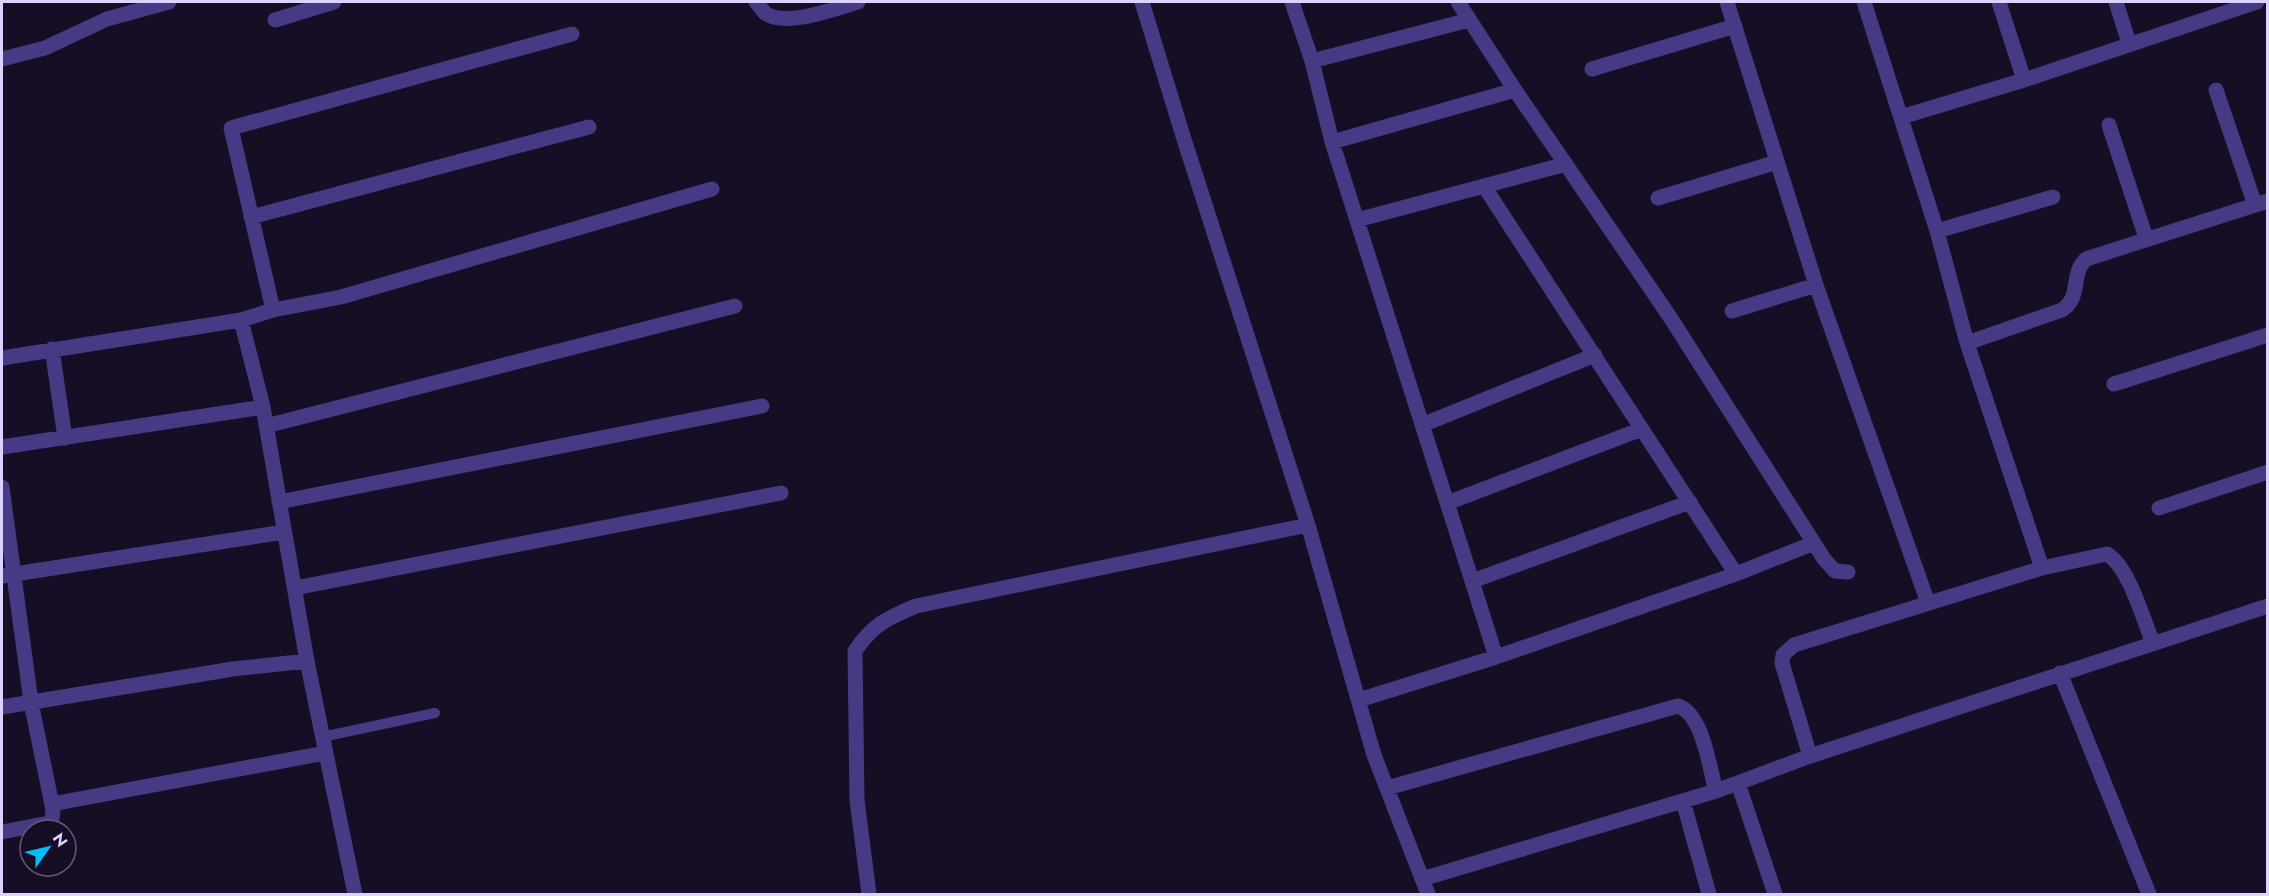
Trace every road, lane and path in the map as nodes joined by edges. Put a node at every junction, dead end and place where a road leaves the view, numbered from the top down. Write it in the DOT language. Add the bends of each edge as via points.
graph roads {
  1 [pos="169,2"];
  2 [pos="334,2"];
  3 [pos="756,2"];
  4 [pos="858,2"];
  5 [pos="1142,2"];
  6 [pos="1292,2"];
  7 [pos="1458,2"];
  8 [pos="1727,2"];
  9 [pos="1864,2"];
  10 [pos="1999,2"];
  11 [pos="2116,2"];
  12 [pos="2257,2"];
  13 [pos="2237,5"];
  14 [pos="275,20"];
  15 [pos="1469,20"];
  16 [pos="1735,26"];
  17 [pos="572,34"];
  18 [pos="2129,43"];
  19 [pos="2,59"];
  20 [pos="1312,62"];
  21 [pos="1592,69"];
  22 [pos="2024,80"];
  23 [pos="1515,90"];
  24 [pos="2216,90"];
  25 [pos="1901,117"];
  26 [pos="2109,125"];
  27 [pos="589,127"];
  28 [pos="1332,142"];
  29 [pos="1777,162"];
  30 [pos="1566,164"];
  31 [pos="1484,186"];
  32 [pos="712,189"];
  33 [pos="2053,197"];
  34 [pos="1658,198"];
  35 [pos="2261,203"];
  36 [pos="251,217"];
  37 [pos="1357,220"];
  38 [pos="1937,231"];
  39 [pos="2146,238"];
  40 [pos="1816,285"];
  41 [pos="735,306"];
  42 [pos="273,310"];
  43 [pos="1732,310"];
  44 [pos="241,320"];
  45 [pos="2268,335"];
  46 [pos="1967,343"];
  47 [pos="52,349"];
  48 [pos="1595,356"];
  49 [pos="2,358"];
  50 [pos="2114,384"];
  51 [pos="762,406"];
  52 [pos="263,407"];
  53 [pos="1422,425"];
  54 [pos="266,426"];
  55 [pos="1642,429"];
  56 [pos="65,438"];
  57 [pos="2,447"];
  58 [pos="2268,472"];
  59 [pos="2,487"];
  60 [pos="781,493"];
  61 [pos="279,502"];
  62 [pos="1447,502"];
  63 [pos="1690,502"];
  64 [pos="2159,508"];
  65 [pos="1308,525"];
  66 [pos="285,532"];
  67 [pos="1814,543"];
  68 [pos="2042,568"];
  69 [pos="1848,572"];
  70 [pos="1736,573"];
  71 [pos="7,575"];
  72 [pos="1472,581"];
  73 [pos="295,588"];
  74 [pos="1928,603"];
  75 [pos="2268,606"];
  76 [pos="2153,643"];
  77 [pos="1496,657"];
  78 [pos="307,661"];
  79 [pos="2060,673"];
  80 [pos="1359,700"];
  81 [pos="31,702"];
  82 [pos="2,707"];
  83 [pos="435,713"];
  84 [pos="322,737"];
  85 [pos="325,753"];
  86 [pos="1810,756"];
  87 [pos="1738,783"];
  88 [pos="1387,788"];
  89 [pos="1716,791"];
  90 [pos="1683,801"];
  91 [pos="52,804"];
  92 [pos="2,832"];
  93 [pos="1422,879"];
  94 [pos="355,894"];
  95 [pos="869,894"];
  96 [pos="1428,894"];
  97 [pos="1709,894"];
  98 [pos="1775,894"];
  99 [pos="2149,894"];
  1 -- 19 [label="street" via="107,19 45,48"];
  2 -- 14 [label="street"];
  3 -- 4 [label="street" via="765,13 781,19"];
  5 -- 65 [label="street"];
  6 -- 20 [label="street"];
  7 -- 15 [label="street"];
  8 -- 16 [label="street"];
  9 -- 25 [label="street"];
  10 -- 22 [label="street"];
  11 -- 18 [label="street"];
  12 -- 13 [label="street"];
  13 -- 18 [label="street"];
  15 -- 20 [label="street"];
  15 -- 23 [label="street"];
  16 -- 21 [label="street"];
  16 -- 29 [label="street"];
  17 -- 36 [label="street" via="231,128"];
  18 -- 22 [label="street"];
  20 -- 28 [label="street"];
  22 -- 25 [label="street"];
  23 -- 28 [label="street"];
  23 -- 30 [label="street"];
  24 -- 35 [label="street"];
  25 -- 38 [label="street"];
  26 -- 39 [label="street"];
  27 -- 36 [label="street"];
  28 -- 37 [label="street"];
  29 -- 34 [label="street"];
  29 -- 40 [label="street"];
  30 -- 31 [label="street"];
  30 -- 67 [label="street" via="1670,316"];
  31 -- 37 [label="street"];
  31 -- 48 [label="street"];
  32 -- 42 [label="street" via="352,293"];
  33 -- 38 [label="street"];
  35 -- 39 [label="street"];
  36 -- 42 [label="street"];
  37 -- 53 [label="street"];
  38 -- 46 [label="street"];
  39 -- 46 [label="street" via="2086,259 2077,271 2074,298 2062,310"];
  40 -- 43 [label="street"];
  40 -- 74 [label="street"];
  41 -- 54 [label="street"];
  42 -- 44 [label="street"];
  44 -- 47 [label="street"];
  44 -- 52 [label="street"];
  45 -- 50 [label="street"];
  46 -- 68 [label="street"];
  47 -- 49 [label="street"];
  47 -- 56 [label="street"];
  48 -- 53 [label="street"];
  48 -- 55 [label="street"];
  51 -- 61 [label="street"];
  52 -- 54 [label="street"];
  52 -- 56 [label="street"];
  53 -- 62 [label="street"];
  54 -- 61 [label="street"];
  55 -- 62 [label="street"];
  55 -- 63 [label="street"];
  56 -- 57 [label="street"];
  58 -- 64 [label="street"];
  59 -- 71 [label="street"];
  60 -- 73 [label="street"];
  61 -- 66 [label="street"];
  62 -- 72 [label="street"];
  63 -- 70 [label="street"];
  63 -- 72 [label="street"];
  65 -- 80 [label="street"];
  65 -- 95 [label="street" via="916,606 883,620 855,651 858,800"];
  66 -- 71 [label="street"];
  66 -- 73 [label="street"];
  67 -- 69 [label="street" via="1830,568"];
  67 -- 70 [label="street"];
  68 -- 74 [label="street"];
  68 -- 76 [label="street" via="2098,555 2114,558 2123,570"];
  70 -- 77 [label="street"];
  71 -- 81 [label="street"];
  72 -- 77 [label="street"];
  73 -- 78 [label="street"];
  74 -- 86 [label="street" via="1794,645 1783,655 1786,682"];
  75 -- 76 [label="street"];
  76 -- 79 [label="street"];
  77 -- 80 [label="street"];
  78 -- 81 [label="street"];
  78 -- 84 [label="street"];
  79 -- 86 [label="street"];
  79 -- 99 [label="street"];
  80 -- 88 [label="street"];
  81 -- 82 [label="street"];
  81 -- 91 [label="street"];
  83 -- 84 [label="lane"];
  84 -- 85 [label="street"];
  85 -- 91 [label="street"];
  85 -- 94 [label="street"];
  86 -- 87 [label="street"];
  87 -- 89 [label="street"];
  87 -- 98 [label="street"];
  88 -- 89 [label="street" via="1678,706 1688,710 1696,721"];
  88 -- 93 [label="street"];
  89 -- 90 [label="street"];
  90 -- 93 [label="street"];
  90 -- 97 [label="street"];
  91 -- 92 [label="street" via="48,824"];
  93 -- 96 [label="street"];
}
